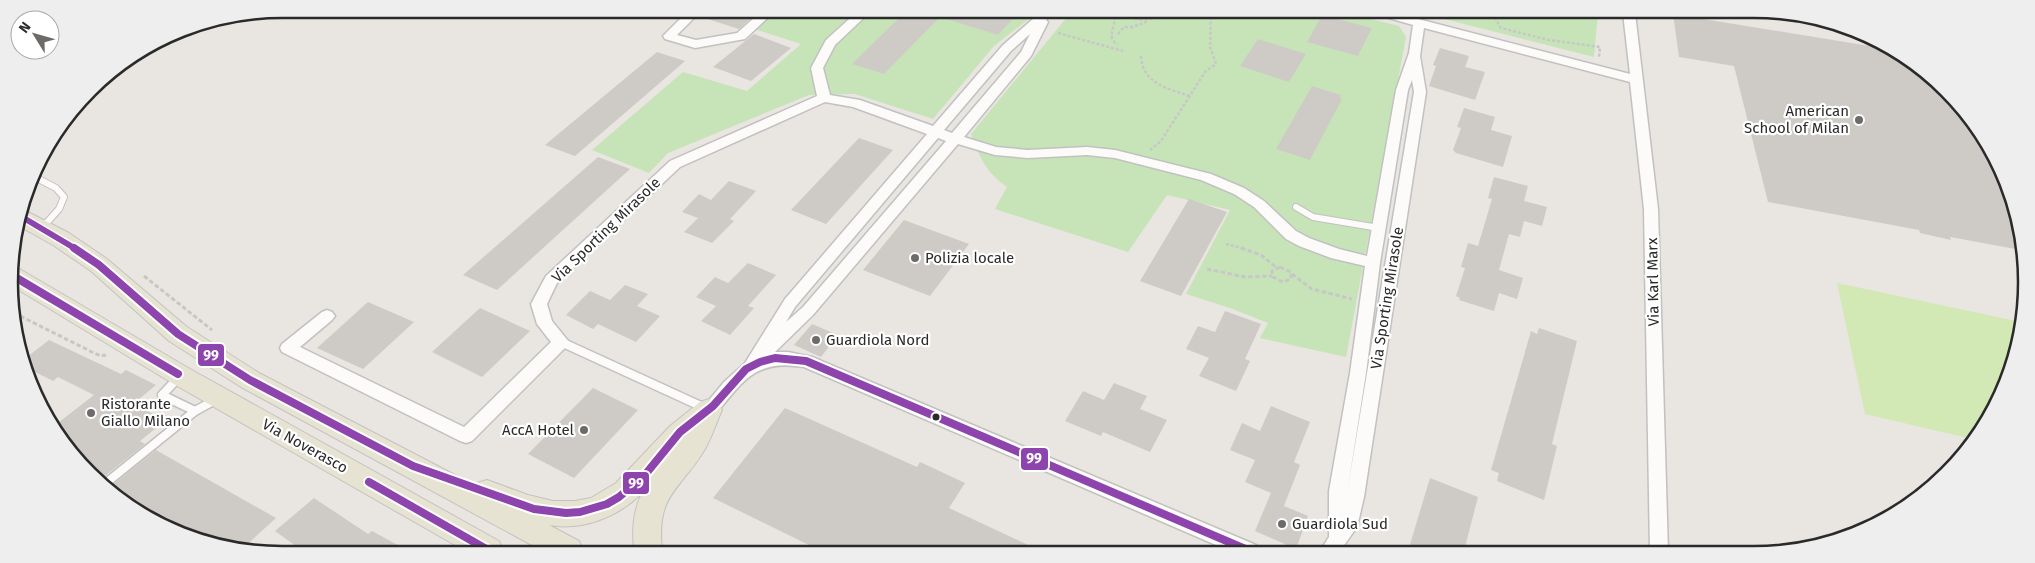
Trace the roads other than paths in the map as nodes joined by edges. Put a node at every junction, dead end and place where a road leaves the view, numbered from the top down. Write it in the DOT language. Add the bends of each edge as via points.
graph roads {
  1 [pos="688,18"];
  2 [pos="761,18"];
  3 [pos="857,18"];
  4 [pos="1042,18"];
  5 [pos="1045,18"];
  6 [pos="1401,18"];
  7 [pos="1630,18"];
  8 [pos="1419,23"];
  9 [pos="1414,54"];
  10 [pos="1638,80"];
  11 [pos="824,98"];
  12 [pos="936,131"];
  13 [pos="955,139"];
  14 [pos="39,179"];
  15 [pos="1296,207"];
  16 [pos="32,223"];
  17 [pos="1379,228"];
  18 [pos="1373,263"];
  19 [pos="18,278"];
  20 [pos="327,316"];
  21 [pos="562,342"];
  22 [pos="751,366"];
  23 [pos="180,376"];
  24 [pos="219,397"];
  25 [pos="709,410"];
  26 [pos="194,412"];
  27 [pos="413,466"];
  28 [pos="109,482"];
  29 [pos="1334,545"];
  30 [pos="482,546"];
  31 [pos="562,546"];
  32 [pos="647,546"];
  33 [pos="1238,546"];
  34 [pos="1659,546"];
  1 -- 2 [label="street" via="669,36 695,44 740,36"];
  3 -- 11 [label="street" via="830,43 817,68"];
  4 -- 12 [label="street" via="1007,48"];
  5 -- 13 [label="street" via="1027,53"];
  6 -- 8 [label="street"];
  7 -- 10 [label="street, Via Karl Marx"];
  8 -- 9 [label="street, Via Sporting Mirasole"];
  8 -- 10 [label="street"];
  9 -- 17 [label="street, Via Sporting Mirasole" via="1402,90"];
  9 -- 29 [label="street, Via Sporting Mirasole" via="1420,92 1356,497 1348,527"];
  10 -- 34 [label="street, Via Karl Marx" via="1651,208"];
  11 -- 12 [label="street, Via Sporting Mirasole" via="855,103"];
  11 -- 21 [label="street, Via Sporting Mirasole" via="675,164 551,280 539,304 545,324"];
  12 -- 13 [label="street, Via Sporting Mirasole"];
  12 -- 22 [label="street" via="790,303"];
  13 -- 18 [label="street, Via Sporting Mirasole" via="995,150 1028,154 1088,151 1115,154 1206,178 1239,191 1260,204 1292,235 1304,242"];
  13 -- 22 [label="street" via="808,311"];
  14 -- 16 [label="lane" via="64,193 65,200 62,207"];
  15 -- 17 [label="lane" via="1313,217"];
  16 -- 27 [label="main road" via="99,265 178,334 210,356"];
  17 -- 18 [label="street, Via Sporting Mirasole"];
  18 -- 29 [label="street, Via Sporting Mirasole" via="1338,491"];
  19 -- 23 [label="main road, Via Noverasco"];
  20 -- 21 [label="street" via="288,348 466,436"];
  21 -- 25 [label="lane"];
  22 -- 25 [label="street"];
  22 -- 33 [label="street" via="789,356 806,361"];
  23 -- 24 [label="main road, Via Noverasco"];
  23 -- 26 [label="lane" via="162,395"];
  24 -- 26 [label="lane"];
  24 -- 30 [label="main road, Via Noverasco"];
  25 -- 27 [label="main road" via="680,432 643,476 620,497 600,508 578,513 534,509"];
  25 -- 32 [label="main road" via="696,441 661,484 650,509 645,532"];
  26 -- 28 [label="lane"];
  27 -- 31 [label="main road"];
}
